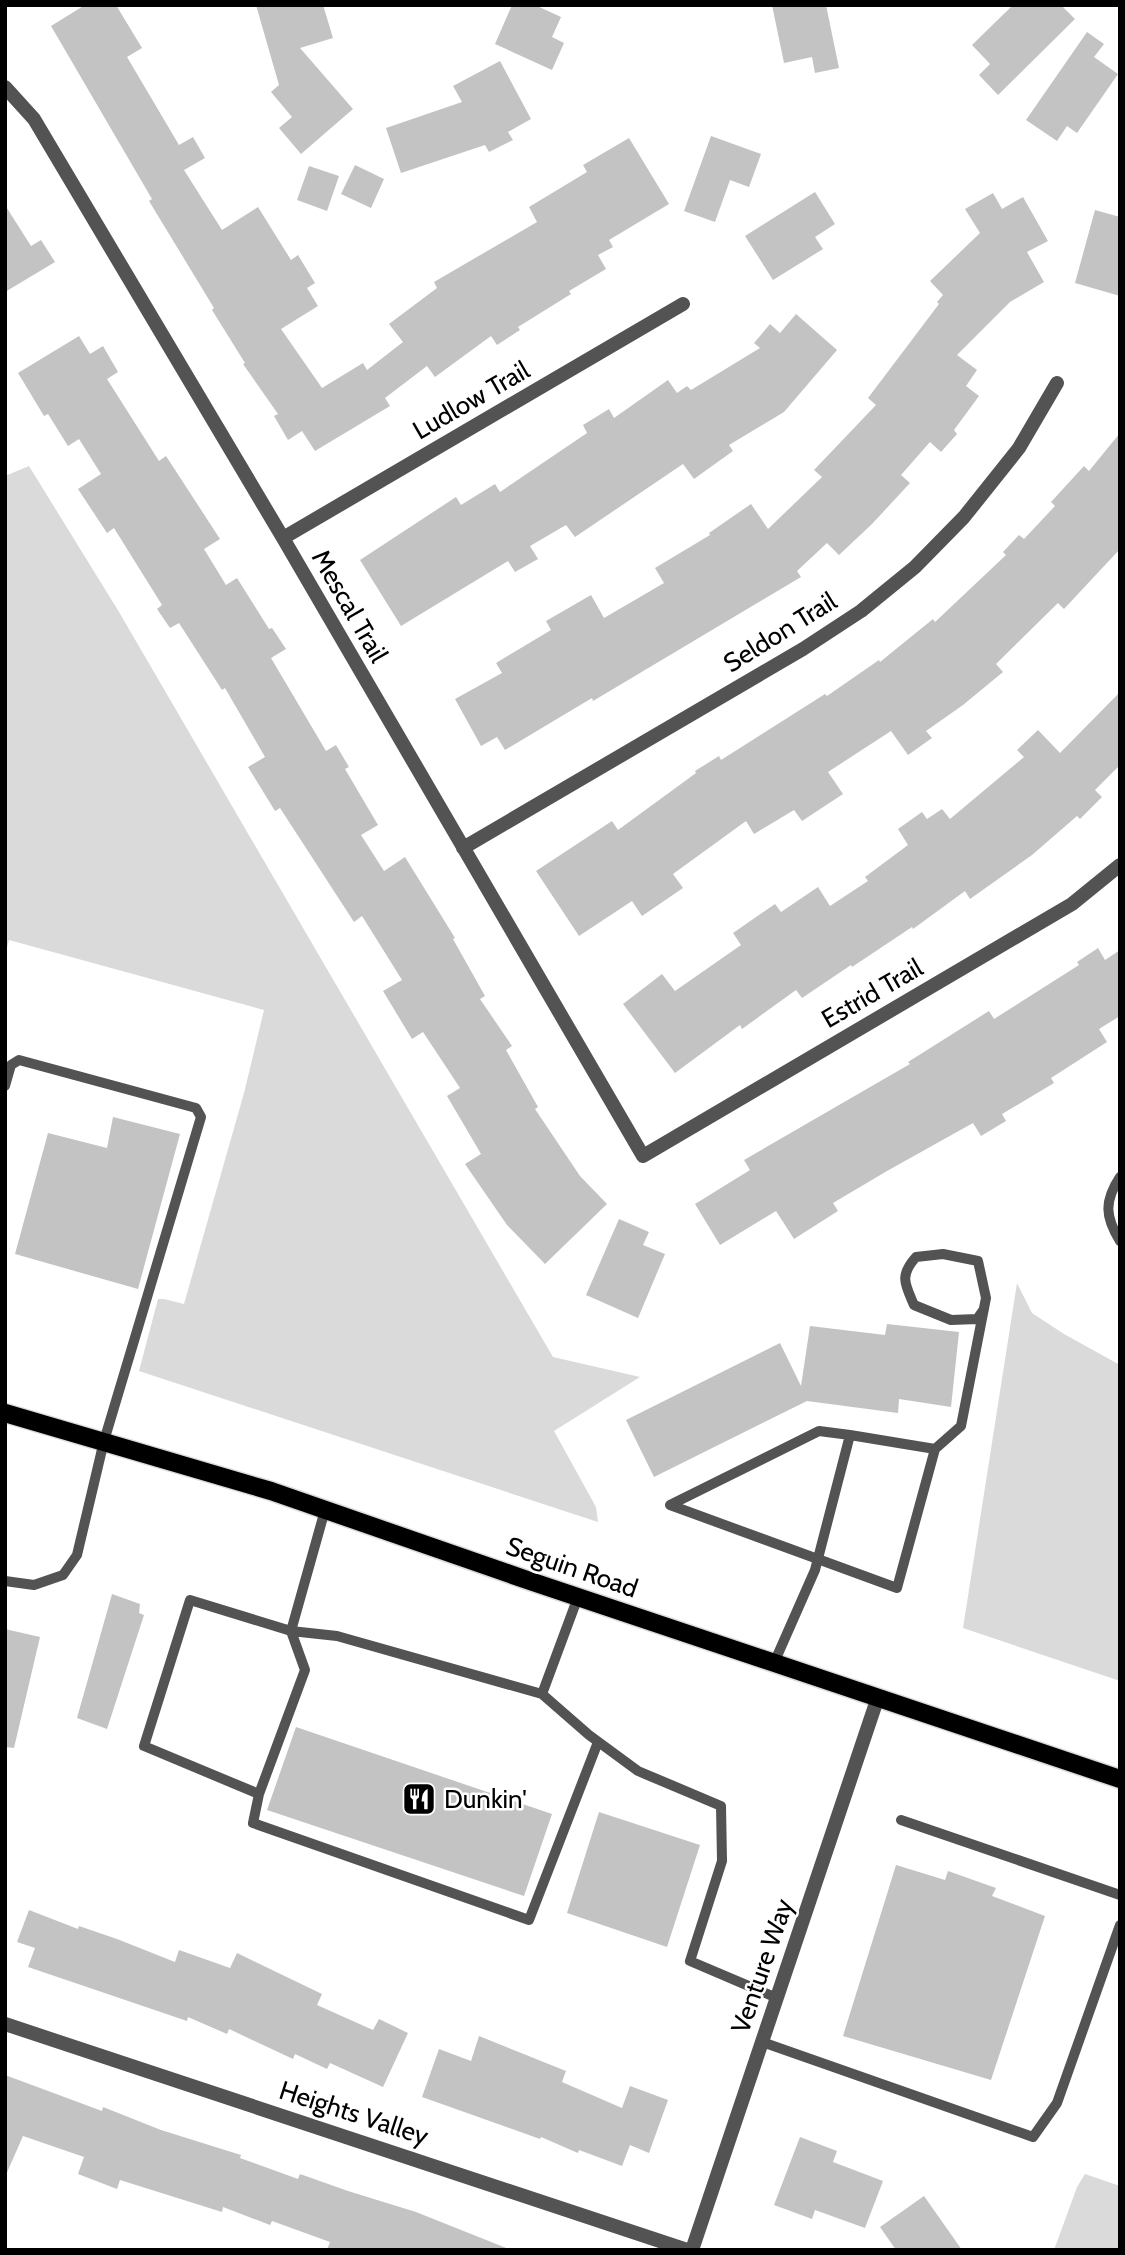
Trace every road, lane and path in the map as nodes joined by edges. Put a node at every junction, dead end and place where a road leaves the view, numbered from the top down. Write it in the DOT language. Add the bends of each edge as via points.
graph roads {
  1 [pos="5,87"];
  2 [pos="683,304"];
  3 [pos="1057,383"];
  4 [pos="283,538"];
  5 [pos="463,848"];
  6 [pos="1120,865"];
  7 [pos="5,1086"];
  8 [pos="643,1156"];
  9 [pos="1120,1177"];
  10 [pos="1120,1241"];
  11 [pos="984,1309"];
  12 [pos="5,1413"];
  13 [pos="850,1435"];
  14 [pos="104,1441"];
  15 [pos="935,1449"];
  16 [pos="325,1510"];
  17 [pos="818,1561"];
  18 [pos="5,1581"];
  19 [pos="578,1597"];
  20 [pos="291,1631"];
  21 [pos="774,1663"];
  22 [pos="542,1694"];
  23 [pos="878,1698"];
  24 [pos="598,1742"];
  25 [pos="1120,1779"];
  26 [pos="259,1794"];
  27 [pos="901,1820"];
  28 [pos="1120,1895"];
  29 [pos="1120,1926"];
  30 [pos="777,1998"];
  31 [pos="5,2024"];
  32 [pos="762,2042"];
  33 [pos="689,2250"];
  1 -- 4 [label="street, Mescal Trail" via="34,119"];
  2 -- 4 [label="street, Ludlow Trail"];
  3 -- 5 [label="street, Seldon Trail" via="1018,448 964,517 915,567 861,611"];
  4 -- 5 [label="street, Mescal Trail"];
  5 -- 8 [label="street, Mescal Trail"];
  6 -- 8 [label="street, Estrid Trail" via="1072,904"];
  7 -- 14 [label="lane" via="11,1065 19,1060 196,1108 201,1117"];
  9 -- 10 [label="lane" via="1108,1194 1110,1225"];
  11 -- 11 [label="lane" via="978,1261 943,1254 916,1257 907,1267 904,1281 914,1305 951,1320 976,1319"];
  11 -- 15 [label="lane" via="961,1426"];
  12 -- 14 [label="main road, Seguin Road"];
  13 -- 15 [label="lane"];
  13 -- 17 [label="lane"];
  13 -- 17 [label="lane" via="819,1431 670,1505"];
  14 -- 16 [label="main road, Seguin Road"];
  14 -- 18 [label="lane" via="77,1555 63,1576 34,1585"];
  15 -- 17 [label="lane" via="897,1588"];
  16 -- 19 [label="main road, Seguin Road"];
  16 -- 20 [label="lane"];
  17 -- 21 [label="lane"];
  19 -- 21 [label="main road, Seguin Road"];
  19 -- 22 [label="lane"];
  20 -- 22 [label="lane" via="337,1636"];
  20 -- 26 [label="lane" via="304,1670"];
  20 -- 26 [label="lane" via="190,1600 144,1746"];
  21 -- 23 [label="main road, Seguin Road"];
  22 -- 24 [label="lane"];
  23 -- 25 [label="main road, Seguin Road"];
  23 -- 30 [label="street, Venture Way"];
  24 -- 26 [label="lane" via="529,1920 253,1823"];
  24 -- 30 [label="lane" via="638,1770 721,1806 722,1861 690,1961"];
  27 -- 28 [label="lane"];
  29 -- 32 [label="lane" via="1057,2103 1032,2137"];
  30 -- 32 [label="street, Venture Way"];
  31 -- 33 [label="street, Heights Valley"];
  32 -- 33 [label="street, Venture Way"];
}
